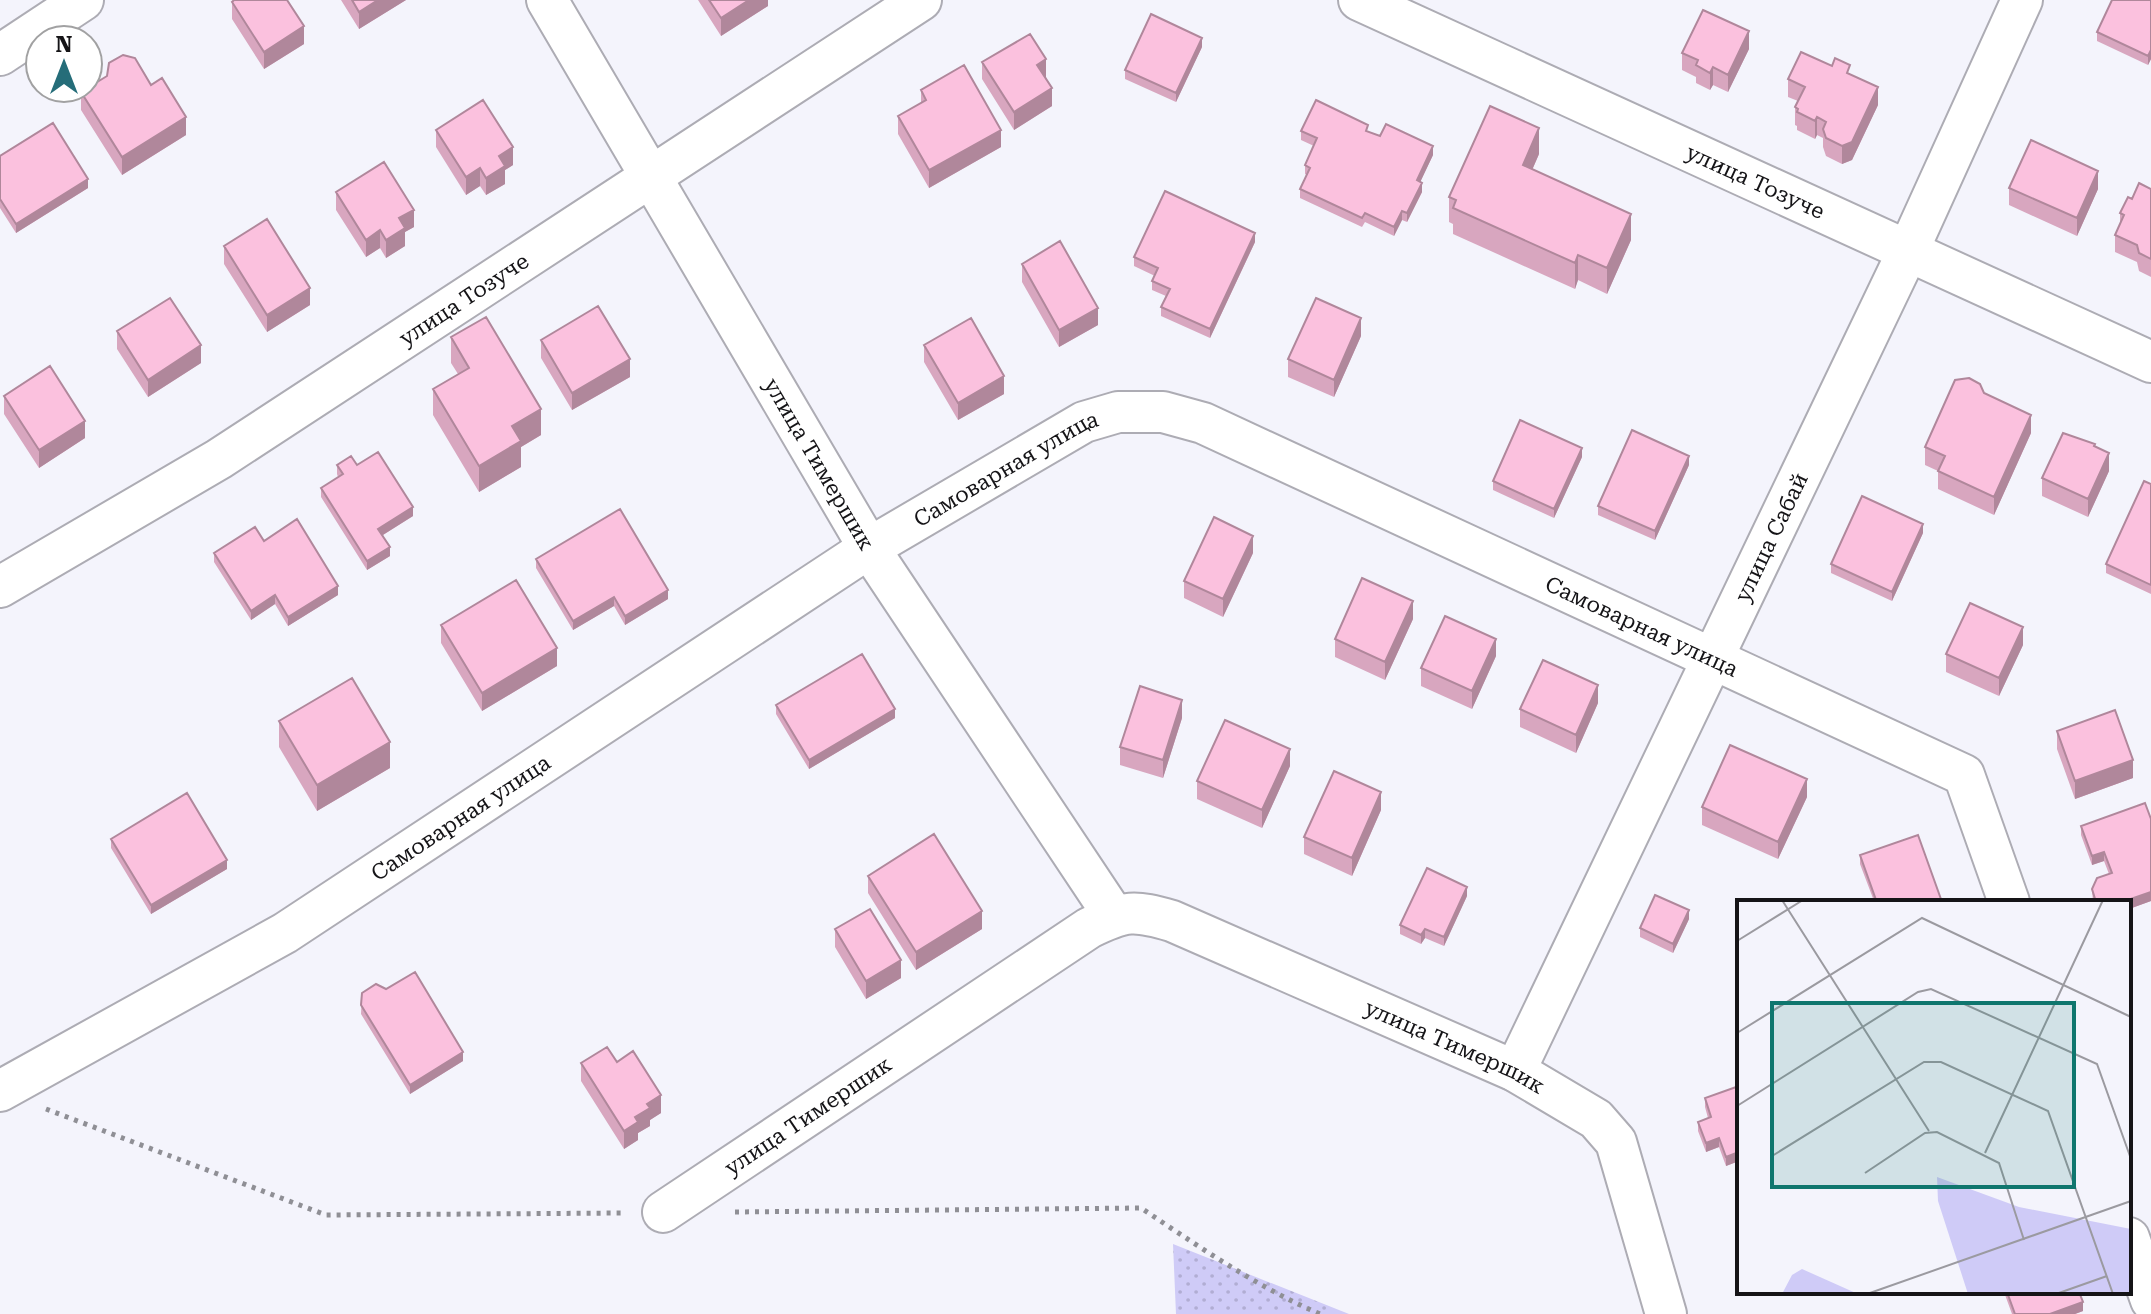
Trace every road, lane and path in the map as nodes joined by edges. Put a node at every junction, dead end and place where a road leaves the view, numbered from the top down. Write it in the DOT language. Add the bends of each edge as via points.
graph roads {
  1 [pos="83,0"];
  2 [pos="547,0"];
  3 [pos="921,0"];
  4 [pos="1359,0"];
  5 [pos="2022,0"];
  6 [pos="0,55"];
  7 [pos="652,176"];
  8 [pos="1908,251"];
  9 [pos="2151,362"];
  10 [pos="869,548"];
  11 [pos="0,587"];
  12 [pos="1713,660"];
  13 [pos="2008,900"];
  14 [pos="1114,916"];
  15 [pos="1515,1071"];
  16 [pos="0,1091"];
  17 [pos="44,1109"];
  18 [pos="663,1212"];
  19 [pos="726,1212"];
  20 [pos="2131,1244"];
  21 [pos="2151,1300"];
  22 [pos="1320,1314"];
  23 [pos="1666,1314"];
  1 -- 6 [label="street"];
  2 -- 7 [label="street, улица Тимершик"];
  3 -- 7 [label="street, улица Тозуче"];
  4 -- 8 [label="street, улица Тозуче"];
  5 -- 8 [label="street, улица Сабай"];
  7 -- 10 [label="street, улица Тимершик"];
  7 -- 11 [label="street, улица Тозуче" via="219,459"];
  8 -- 9 [label="street, улица Тозуче"];
  8 -- 12 [label="street, улица Сабай"];
  10 -- 12 [label="street, Самоварная улица" via="1084,422 1118,412 1163,412 1203,423"];
  10 -- 14 [label="street, улица Тимершик"];
  10 -- 16 [label="street, Самоварная улица" via="285,933"];
  12 -- 13 [label="street, Самоварная улица" via="1964,775"];
  12 -- 15 [label="street, улица Сабай"];
  14 -- 15 [label="street, улица Тимершик" via="1141,913 1172,921"];
  14 -- 18 [label="street, улица Тимершик"];
  15 -- 23 [label="street, улица Тимершик" via="1596,1119 1616,1142"];
  17 -- 18 [label="path" via="326,1215"];
  19 -- 22 [label="path" via="1141,1208 1290,1301"];
  20 -- 21 [label="street"];
}
